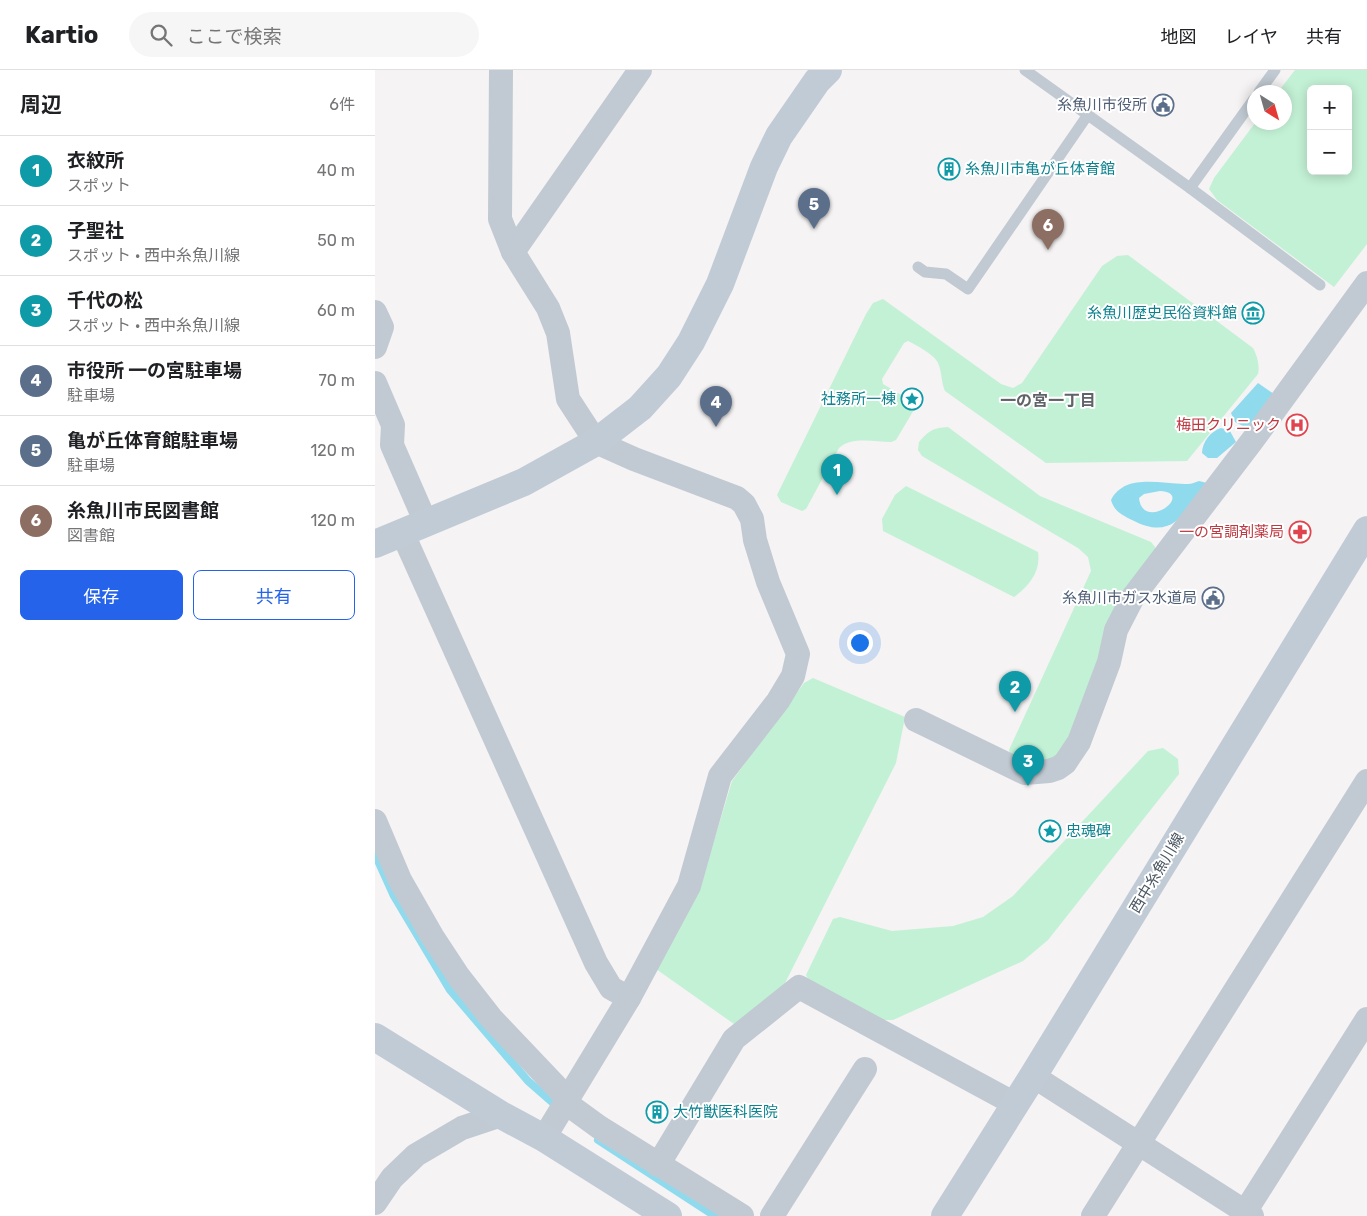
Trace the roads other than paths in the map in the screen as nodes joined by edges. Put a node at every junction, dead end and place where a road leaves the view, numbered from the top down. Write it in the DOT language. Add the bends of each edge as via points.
graph roads {
  1 [pos="501,70"];
  2 [pos="640,70"];
  3 [pos="828,70"];
  4 [pos="1025,70"];
  5 [pos="1275,70"];
  6 [pos="1264,85"];
  7 [pos="1247,110"];
  8 [pos="1087,116"];
  9 [pos="1190,188"];
  10 [pos="513,252"];
  11 [pos="918,267"];
  12 [pos="1367,283"];
  13 [pos="1320,285"];
  14 [pos="375,312"];
  15 [pos="375,347"];
  16 [pos="375,383"];
  17 [pos="596,442"];
  18 [pos="414,528"];
  19 [pos="375,544"];
  20 [pos="1363,547"];
  21 [pos="916,720"];
  22 [pos="1367,781"];
  23 [pos="375,821"];
  24 [pos="629,998"];
  25 [pos="1367,1019"];
  26 [pos="375,1037"];
  27 [pos="865,1069"];
  28 [pos="1033,1076"];
  29 [pos="567,1101"];
  30 [pos="1015,1104"];
  31 [pos="501,1115"];
  32 [pos="544,1138"];
  33 [pos="1139,1145"];
  34 [pos="658,1165"];
  35 [pos="375,1203"];
  36 [pos="1249,1214"];
  37 [pos="669,1216"];
  38 [pos="742,1216"];
  39 [pos="772,1216"];
  40 [pos="945,1216"];
  41 [pos="1093,1216"];
  1 -- 10 [label="street" via="500,218"];
  2 -- 10 [label="street"];
  3 -- 17 [label="street" via="817,80 764,166 721,284 691,342 669,376 640,408"];
  4 -- 8 [label="lane"];
  5 -- 6 [label="lane"];
  7 -- 9 [label="lane"];
  8 -- 9 [label="lane"];
  8 -- 11 [label="lane" via="968,289 946,274 925,272"];
  9 -- 13 [label="lane"];
  10 -- 17 [label="street" via="548,308 558,333 569,399"];
  12 -- 21 [label="street" via="1133,597 1116,630 1109,662 1079,742 1065,763 1049,771 1025,773"];
  14 -- 15 [label="street" via="382,327"];
  16 -- 18 [label="street" via="393,425 392,445"];
  17 -- 18 [label="street" via="524,482"];
  17 -- 24 [label="street" via="737,498 744,504 752,518 768,582 798,654 793,676 778,701 721,776 689,886"];
  18 -- 19 [label="street"];
  18 -- 24 [label="street" via="596,963 611,988"];
  20 -- 28 [label="street, 西中糸魚川線"];
  22 -- 33 [label="street"];
  23 -- 29 [label="street" via="400,880 459,977 491,1018"];
  24 -- 29 [label="street"];
  25 -- 36 [label="street"];
  26 -- 31 [label="street"];
  27 -- 39 [label="street"];
  28 -- 30 [label="street, 西中糸魚川線"];
  28 -- 33 [label="street"];
  29 -- 32 [label="street"];
  29 -- 34 [label="street" via="599,1127"];
  30 -- 34 [label="street" via="799,987 734,1039"];
  30 -- 40 [label="street, 西中糸魚川線"];
  31 -- 32 [label="street"];
  31 -- 35 [label="street" via="462,1128 417,1155 391,1178"];
  32 -- 37 [label="street"];
  33 -- 36 [label="street"];
  33 -- 41 [label="street"];
  34 -- 38 [label="street"];
}
